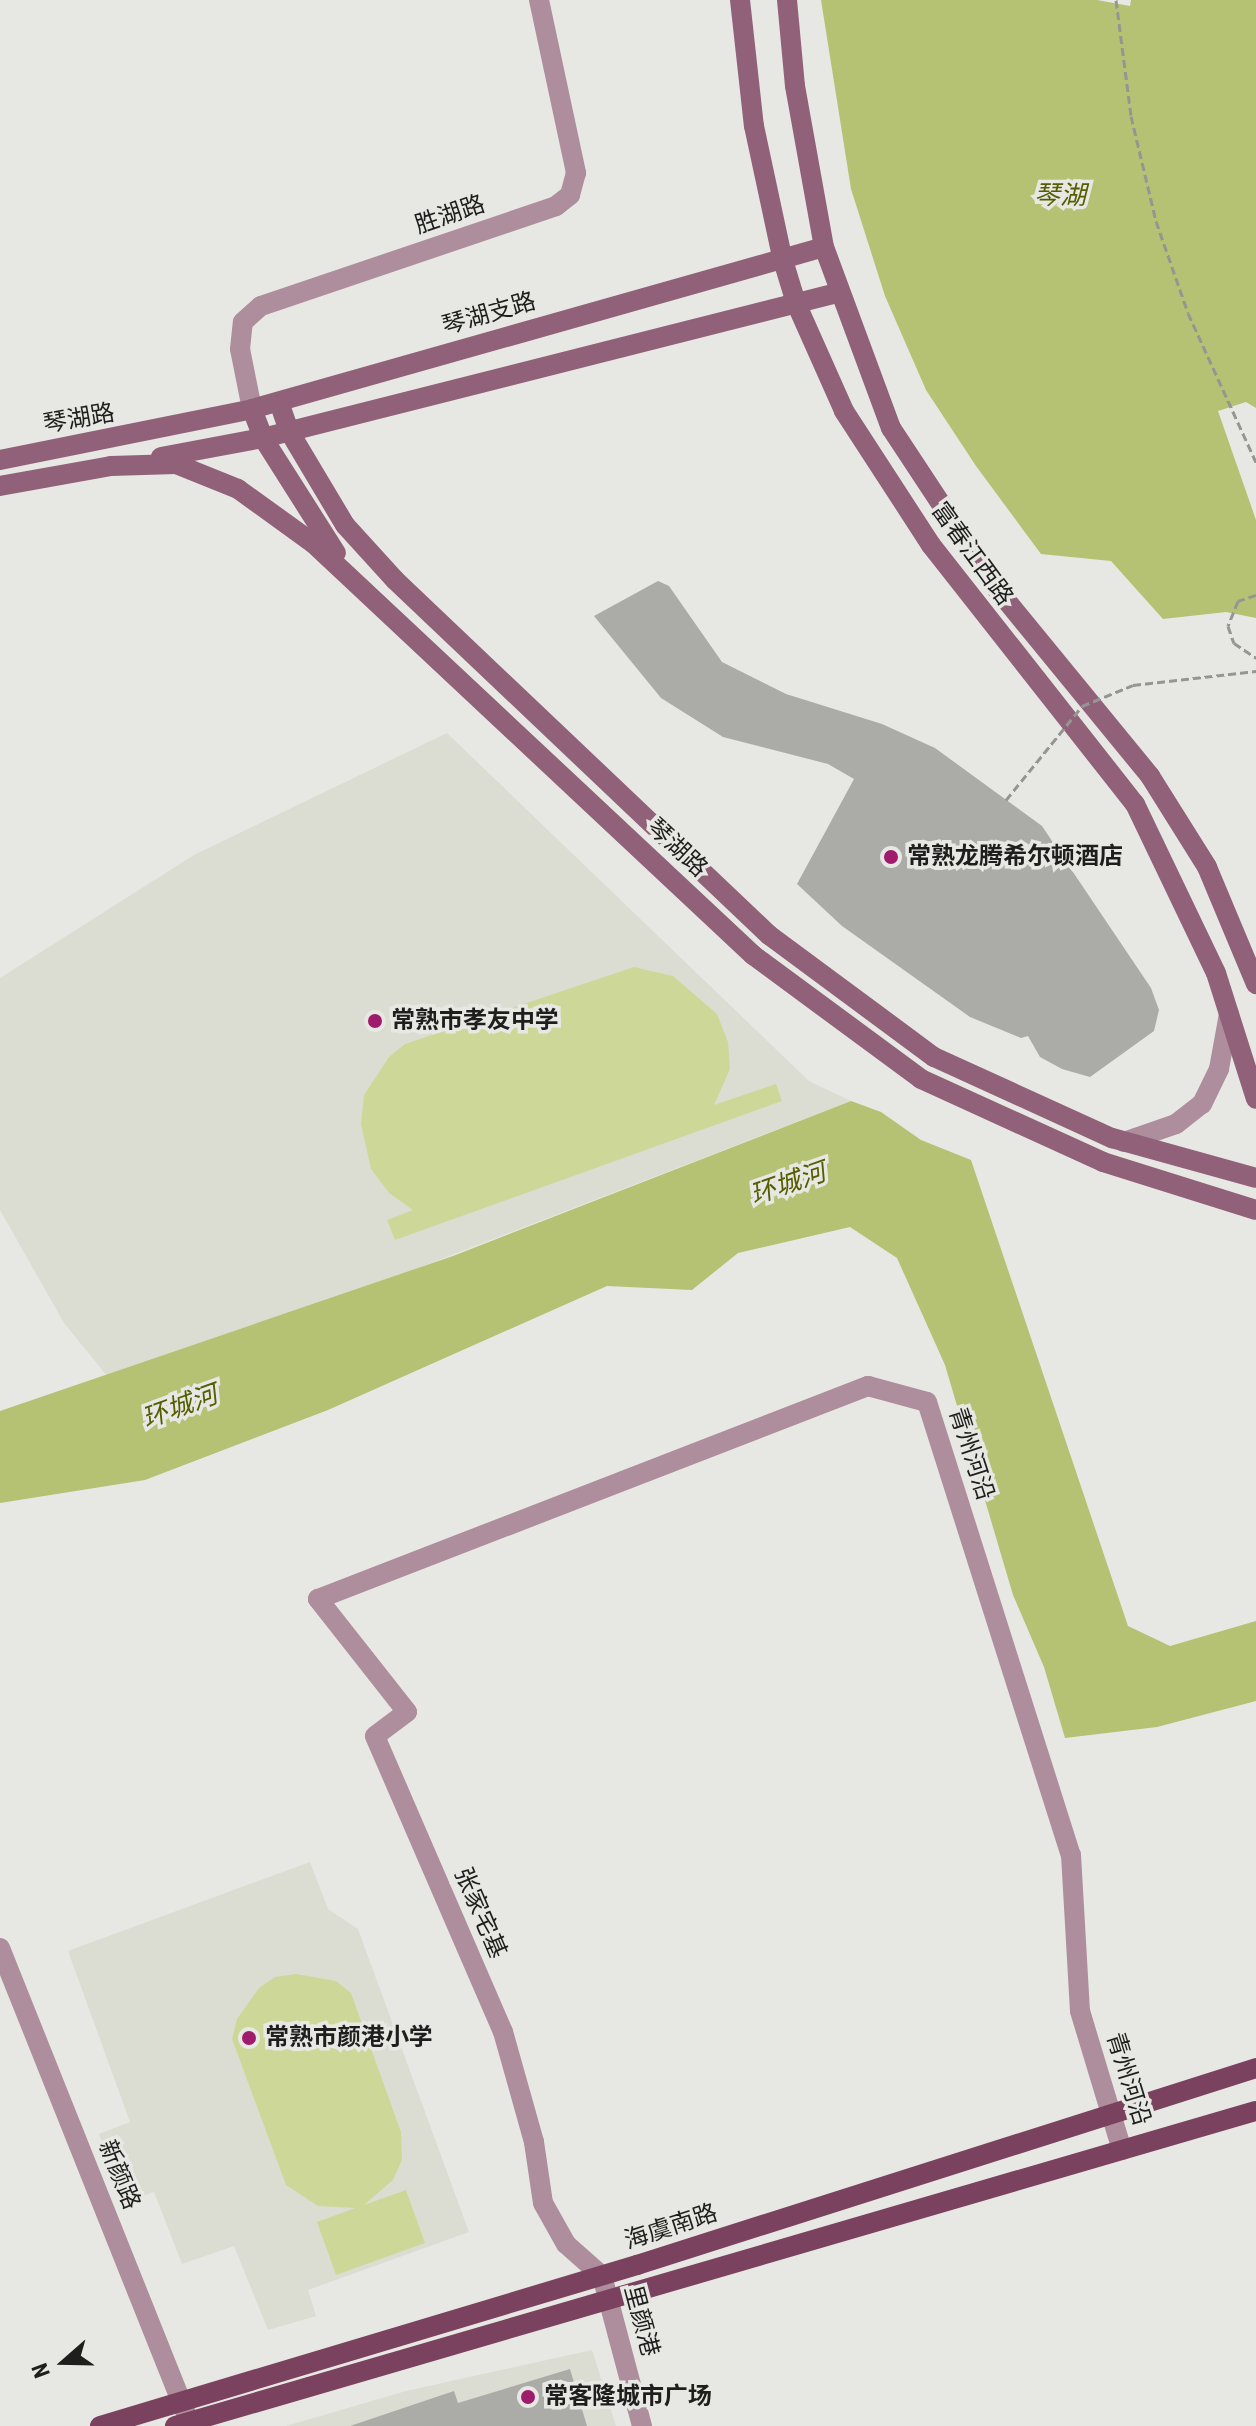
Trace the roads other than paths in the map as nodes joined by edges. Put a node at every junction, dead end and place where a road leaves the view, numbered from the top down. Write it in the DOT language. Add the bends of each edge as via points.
graph roads {
  1 [pos="539,0"];
  2 [pos="740,0"];
  3 [pos="787,0"];
  4 [pos="824,247"];
  5 [pos="782,257"];
  6 [pos="837,293"];
  7 [pos="796,303"];
  8 [pos="279,402"];
  9 [pos="252,409"];
  10 [pos="167,429"];
  11 [pos="289,431"];
  12 [pos="263,438"];
  13 [pos="0,460"];
  14 [pos="111,466"];
  15 [pos="0,486"];
  16 [pos="391,615"];
  17 [pos="1256,984"];
  18 [pos="1229,1014"];
  19 [pos="1256,1099"];
  20 [pos="1124,1142"];
  21 [pos="1256,1178"];
  22 [pos="1256,1210"];
  23 [pos="318,1599"];
  24 [pos="0,1948"];
  25 [pos="1256,2068"];
  26 [pos="1256,2111"];
  27 [pos="1114,2113"];
  28 [pos="1122,2150"];
  29 [pos="602,2276"];
  30 [pos="608,2299"];
  31 [pos="182,2399"];
  32 [pos="182,2424"];
  33 [pos="100,2426"];
  34 [pos="642,2426"];
  1 -- 9 [label="street, 胜湖路" via="576,173 570,195 556,206 261,306 243,322 240,349"];
  2 -- 5 [label="main road, 富春江西路" via="754,126"];
  3 -- 4 [label="main road, 富春江西路" via="795,86"];
  4 -- 5 [label="main road, 琴湖支路"];
  4 -- 6 [label="main road, 富春江西路"];
  5 -- 7 [label="main road, 富春江西路"];
  5 -- 8 [label="main road, 琴湖支路"];
  6 -- 7 [label="main road"];
  6 -- 17 [label="main road, 富春江西路" via="891,428 997,589 1150,776 1207,867"];
  7 -- 11 [label="main road"];
  7 -- 18 [label="main road, 富春江西路" via="844,411 931,545 1135,804 1216,973"];
  8 -- 9 [label="main road, 琴湖支路"];
  8 -- 11 [label="main road, 琴湖路"];
  9 -- 10 [label="main road, 琴湖支路"];
  9 -- 12 [label="main road"];
  10 -- 13 [label="main road, 琴湖路"];
  11 -- 12 [label="main road"];
  11 -- 20 [label="main road, 琴湖路" via="345,525 395,580 769,935 934,1057"];
  12 -- 14 [label="main road, 琴湖路"];
  12 -- 16 [label="main road" via="335,552"];
  14 -- 15 [label="main road, 琴湖路"];
  14 -- 16 [label="main road, 琴湖路" via="176,464 238,489 313,543"];
  16 -- 22 [label="main road, 琴湖路" via="753,955 921,1079 1103,1162"];
  18 -- 19 [label="main road, 富春江西路"];
  18 -- 20 [label="street" via="1219,1069 1202,1104 1176,1124"];
  20 -- 21 [label="main road, 琴湖路"];
  23 -- 27 [label="street, 青州河沿" via="868,1386 927,1402 1071,1855 1080,2011"];
  23 -- 29 [label="street, 张家宅基" via="407,1712 375,1736 503,2032 534,2142 543,2203 566,2244"];
  24 -- 31 [label="street, 新颜路"];
  25 -- 27 [label="main road, 海虞南路"];
  26 -- 28 [label="main road, 海虞南路"];
  27 -- 28 [label="street, 青州河沿"];
  27 -- 29 [label="main road, 海虞南路"];
  28 -- 30 [label="main road, 海虞南路"];
  29 -- 30 [label="street, 里颜港"];
  29 -- 31 [label="main road, 海虞南路"];
  30 -- 32 [label="main road, 海虞南路"];
  30 -- 34 [label="street, 里颜港"];
  31 -- 32 [label="street, 新颜路"];
  31 -- 33 [label="main road, 海虞南路"];
}
